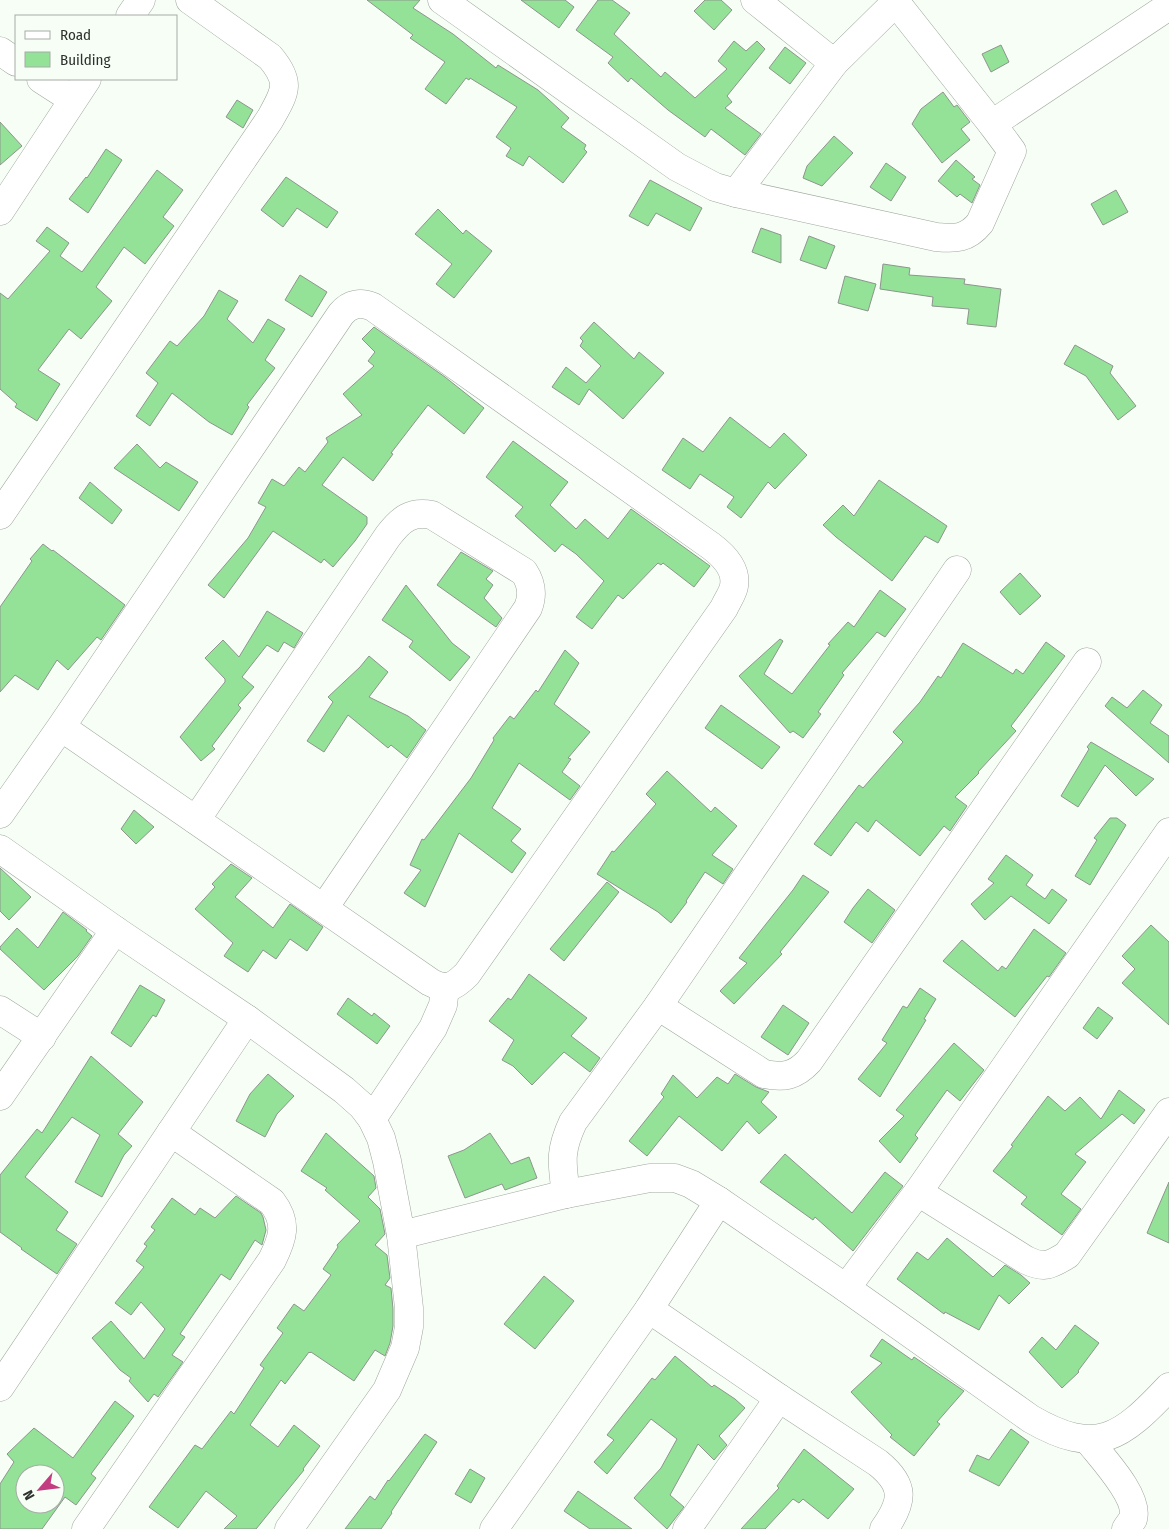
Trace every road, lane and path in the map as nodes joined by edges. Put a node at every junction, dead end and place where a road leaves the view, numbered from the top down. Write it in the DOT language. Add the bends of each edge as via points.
graph roads {
  1 [pos="141,0"];
  2 [pos="190,0"];
  3 [pos="442,0"];
  4 [pos="755,0"];
  5 [pos="896,1"];
  6 [pos="1169,6"];
  7 [pos="131,15"];
  8 [pos="0,51"];
  9 [pos="15,61"];
  10 [pos="834,63"];
  11 [pos="46,80"];
  12 [pos="79,89"];
  13 [pos="992,124"];
  14 [pos="736,193"];
  15 [pos="0,211"];
  16 [pos="3,505"];
  17 [pos="957,570"];
  18 [pos="1088,662"];
  19 [pos="61,727"];
  20 [pos="0,814"];
  21 [pos="196,820"];
  22 [pos="1169,832"];
  23 [pos="0,849"];
  24 [pos="324,908"];
  25 [pos="115,930"];
  26 [pos="445,987"];
  27 [pos="658,1006"];
  28 [pos="0,1010"];
  29 [pos="247,1019"];
  30 [pos="42,1037"];
  31 [pos="0,1096"];
  32 [pos="1169,1112"];
  33 [pos="372,1119"];
  34 [pos="171,1132"];
  35 [pos="918,1192"];
  36 [pos="566,1194"];
  37 [pos="719,1201"];
  38 [pos="401,1234"];
  39 [pos="846,1288"];
  40 [pos="649,1309"];
  41 [pos="0,1387"];
  42 [pos="1169,1387"];
  43 [pos="778,1398"];
  44 [pos="1088,1440"];
  45 [pos="86,1529"];
  46 [pos="288,1529"];
  47 [pos="494,1529"];
  48 [pos="687,1529"];
  49 [pos="884,1529"];
  50 [pos="1126,1529"];
  1 -- 7 [label="street"];
  2 -- 16 [label="street" via="270,57 283,76 283,96"];
  3 -- 14 [label="street" via="676,167 715,187"];
  4 -- 10 [label="street"];
  5 -- 10 [label="street"];
  5 -- 13 [label="street"];
  6 -- 13 [label="street"];
  8 -- 9 [label="street"];
  10 -- 14 [label="street"];
  11 -- 12 [label="street"];
  12 -- 15 [label="street"];
  13 -- 14 [label="street" via="1012,151 980,223 960,238 936,237"];
  17 -- 27 [label="street"];
  18 -- 27 [label="street" via="801,1070 781,1077 764,1074"];
  19 -- 20 [label="street"];
  19 -- 21 [label="street"];
  19 -- 26 [label="street" via="341,314 356,304 373,307 722,554 734,576 734,586 724,608 473,966 453,986"];
  21 -- 24 [label="street"];
  21 -- 24 [label="street" via="388,536 404,520 415,514 432,515 524,572 532,590 528,608"];
  22 -- 35 [label="street"];
  23 -- 25 [label="street"];
  24 -- 26 [label="street" via="430,982"];
  25 -- 29 [label="street"];
  25 -- 30 [label="street"];
  26 -- 33 [label="street" via="444,1006 433,1028"];
  27 -- 36 [label="street" via="573,1122 562,1160"];
  28 -- 30 [label="street"];
  29 -- 33 [label="street" via="344,1090"];
  29 -- 34 [label="street"];
  30 -- 31 [label="street"];
  32 -- 35 [label="street" via="1067,1255 1046,1265 1037,1266 1026,1260"];
  33 -- 38 [label="street" via="387,1161"];
  34 -- 41 [label="street"];
  34 -- 45 [label="street" via="272,1202 282,1218 282,1238 272,1260"];
  35 -- 39 [label="street"];
  36 -- 37 [label="street" via="662,1177 691,1184"];
  36 -- 38 [label="street"];
  37 -- 39 [label="street"];
  37 -- 40 [label="street"];
  38 -- 46 [label="street" via="409,1308 405,1348 386,1390"];
  39 -- 44 [label="street" via="1031,1419 1046,1428"];
  40 -- 43 [label="street"];
  40 -- 47 [label="street"];
  42 -- 44 [label="street" via="1130,1425 1102,1438"];
  43 -- 48 [label="street"];
  43 -- 49 [label="street" via="889,1472 899,1493 892,1518"];
  44 -- 50 [label="street" via="1129,1495 1133,1518"];
}
